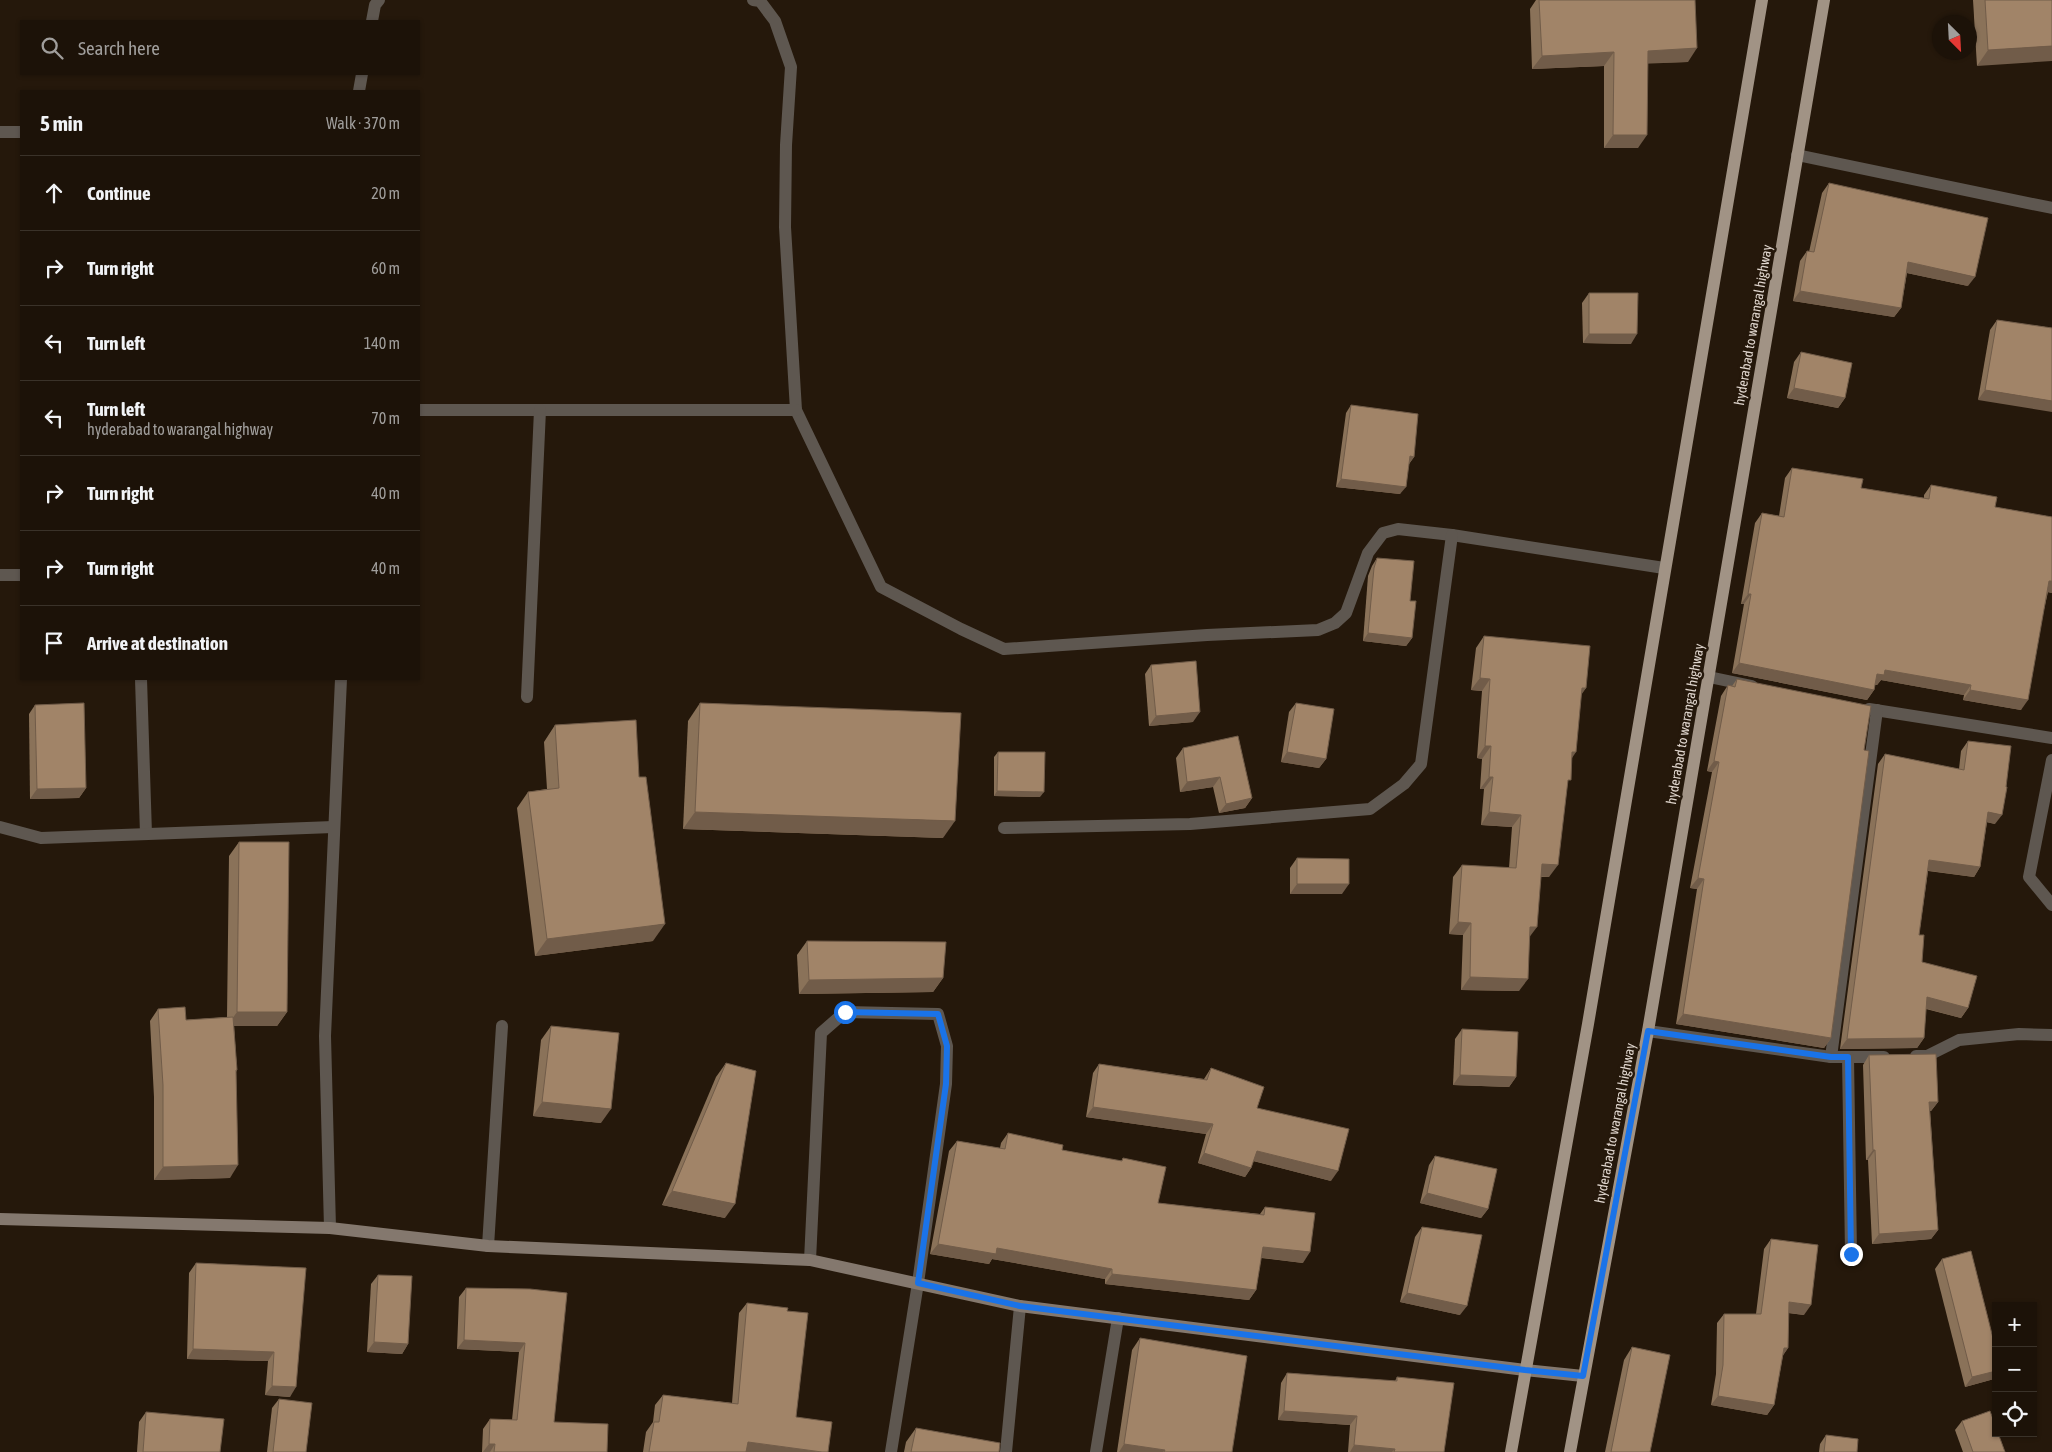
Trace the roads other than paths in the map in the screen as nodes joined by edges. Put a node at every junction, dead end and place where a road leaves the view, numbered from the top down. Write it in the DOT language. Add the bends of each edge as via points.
graph roads {
  1 [pos="379,0"];
  2 [pos="753,0"];
  3 [pos="1762,0"];
  4 [pos="1824,0"];
  5 [pos="372,20"];
  6 [pos="362,75"];
  7 [pos="359,90"];
  8 [pos="0,132"];
  9 [pos="20,132"];
  10 [pos="1798,156"];
  11 [pos="2052,208"];
  12 [pos="420,410"];
  13 [pos="540,410"];
  14 [pos="796,410"];
  15 [pos="1452,535"];
  16 [pos="1664,568"];
  17 [pos="20,575"];
  18 [pos="0,576"];
  19 [pos="1709,677"];
  20 [pos="141,680"];
  21 [pos="341,680"];
  22 [pos="1765,688"];
  23 [pos="526,697"];
  24 [pos="1858,707"];
  25 [pos="1877,710"];
  26 [pos="2052,738"];
  27 [pos="2052,760"];
  28 [pos="0,827"];
  29 [pos="333,827"];
  30 [pos="1004,828"];
  31 [pos="146,834"];
  32 [pos="2052,905"];
  33 [pos="502,1026"];
  34 [pos="1648,1031"];
  35 [pos="2052,1035"];
  36 [pos="1831,1057"];
  37 [pos="1848,1057"];
  38 [pos="0,1219"];
  39 [pos="330,1228"];
  40 [pos="488,1246"];
  41 [pos="1851,1254"];
  42 [pos="810,1260"];
  43 [pos="918,1283"];
  44 [pos="1020,1306"];
  45 [pos="1118,1318"];
  46 [pos="1525,1370"];
  47 [pos="1583,1376"];
  48 [pos="891,1452"];
  49 [pos="1006,1452"];
  50 [pos="1096,1452"];
  51 [pos="1511,1452"];
  52 [pos="1570,1452"];
  1 -- 5 [label="street"];
  2 -- 14 [label="street" via="760,1 775,21 791,67 785,227"];
  3 -- 16 [label="main road"];
  4 -- 10 [label="main road, hyderabad to warangal highway"];
  6 -- 7 [label="street"];
  8 -- 9 [label="street"];
  10 -- 11 [label="street"];
  10 -- 19 [label="main road, hyderabad to warangal highway"];
  12 -- 13 [label="street"];
  13 -- 14 [label="street"];
  13 -- 23 [label="street"];
  14 -- 15 [label="street" via="881,587 1004,649 1318,630 1335,623 1346,612 1368,553 1383,534 1398,529"];
  15 -- 16 [label="street"];
  15 -- 30 [label="street" via="1421,764 1404,784 1370,809 1190,824"];
  16 -- 46 [label="main road" via="1588,1024"];
  17 -- 18 [label="street"];
  19 -- 22 [label="street"];
  19 -- 34 [label="main road, hyderabad to warangal highway"];
  20 -- 31 [label="street"];
  21 -- 29 [label="street"];
  24 -- 25 [label="street"];
  25 -- 26 [label="street"];
  25 -- 36 [label="street"];
  27 -- 32 [label="street" via="2029,876"];
  28 -- 31 [label="street" via="41,838"];
  29 -- 31 [label="street"];
  29 -- 39 [label="street" via="325,1036"];
  33 -- 40 [label="street"];
  34 -- 36 [label="street"];
  34 -- 47 [label="main road, hyderabad to warangal highway"];
  35 -- 37 [label="street" via="2019,1034 1959,1040 1927,1056"];
  36 -- 37 [label="street"];
  37 -- 41 [label="street"];
  38 -- 39 [label="street"];
  39 -- 40 [label="street"];
  40 -- 42 [label="street"];
  42 -- 43 [label="street"];
  42 -- 43 [label="street" via="821,1033 845,1012 938,1014 947,1046 946,1084"];
  43 -- 44 [label="street"];
  43 -- 48 [label="street"];
  44 -- 45 [label="street"];
  44 -- 49 [label="street"];
  45 -- 46 [label="street"];
  45 -- 50 [label="street"];
  46 -- 47 [label="street"];
  46 -- 51 [label="main road"];
  47 -- 52 [label="main road, hyderabad to warangal highway"];
}
